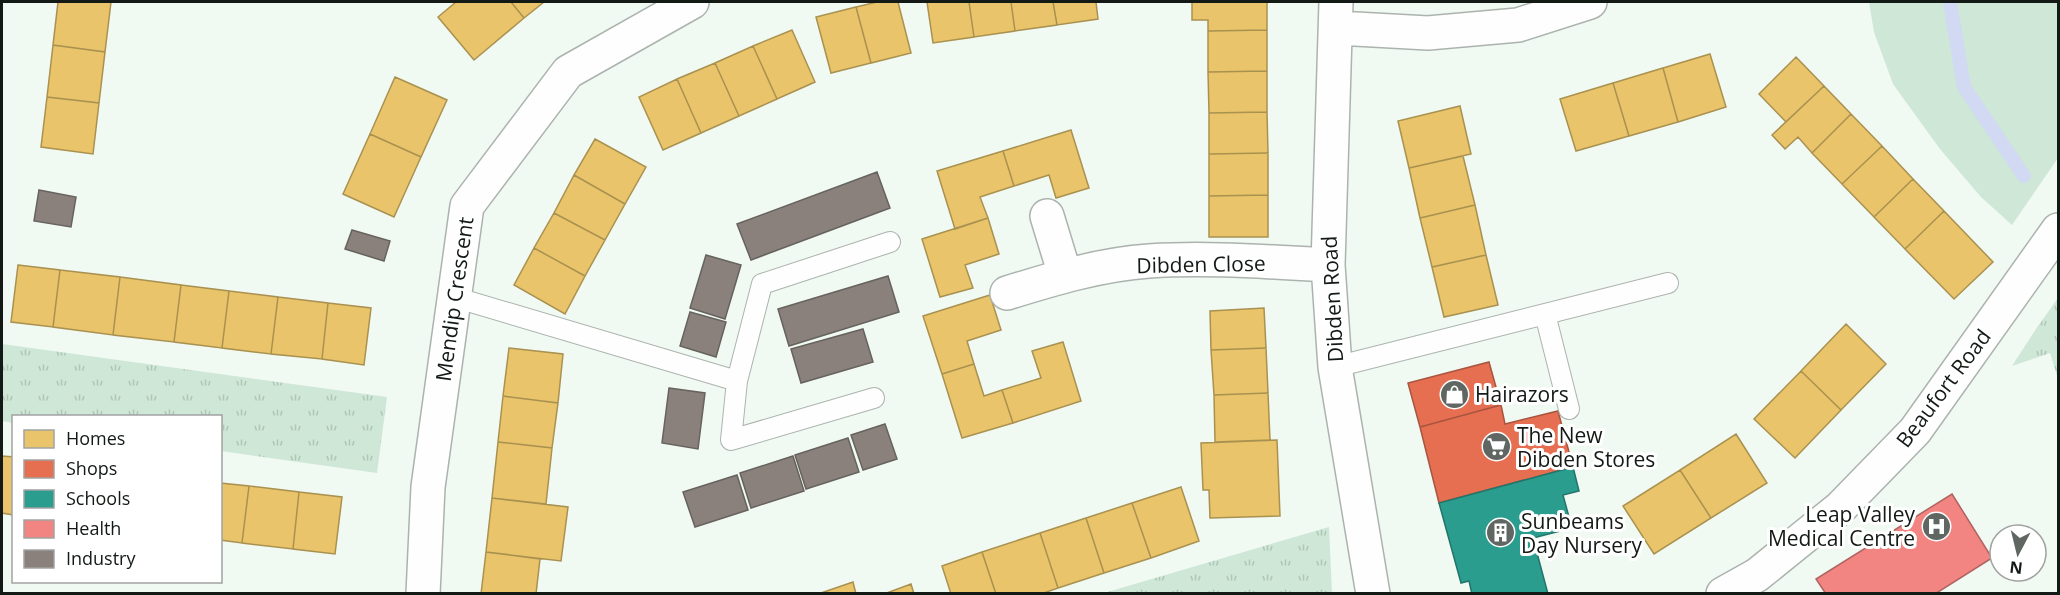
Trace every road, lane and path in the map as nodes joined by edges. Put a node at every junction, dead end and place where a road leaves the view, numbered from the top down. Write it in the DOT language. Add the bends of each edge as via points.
graph roads {
  1 [pos="692,2"];
  2 [pos="1590,2"];
  3 [pos="1336,15"];
  4 [pos="1047,216"];
  5 [pos="2058,230"];
  6 [pos="890,242"];
  7 [pos="1328,265"];
  8 [pos="1065,274"];
  9 [pos="1668,283"];
  10 [pos="1007,293"];
  11 [pos="454,297"];
  12 [pos="1545,314"];
  13 [pos="1335,368"];
  14 [pos="737,381"];
  15 [pos="874,398"];
  16 [pos="1569,409"];
  17 [pos="1739,590"];
  18 [pos="423,594"];
  19 [pos="1373,594"];
  1 -- 11 [label="street, Mendip Crescent" via="568,72 467,206"];
  2 -- 3 [label="street" via="1518,25 1428,33"];
  3 -- 7 [label="street, Dibden Road"];
  4 -- 8 [label="street"];
  5 -- 17 [label="street, Beaufort Road" via="1915,431 1840,508"];
  6 -- 14 [label="lane" via="762,284"];
  7 -- 8 [label="street, Dibden Close" via="1148,261"];
  7 -- 13 [label="street, Dibden Road"];
  8 -- 10 [label="street, Dibden Close"];
  9 -- 12 [label="lane"];
  11 -- 14 [label="lane"];
  11 -- 18 [label="street, Mendip Crescent" via="428,487"];
  12 -- 13 [label="lane"];
  12 -- 16 [label="lane"];
  13 -- 19 [label="street, Dibden Road"];
  14 -- 15 [label="lane" via="731,440"];
}
